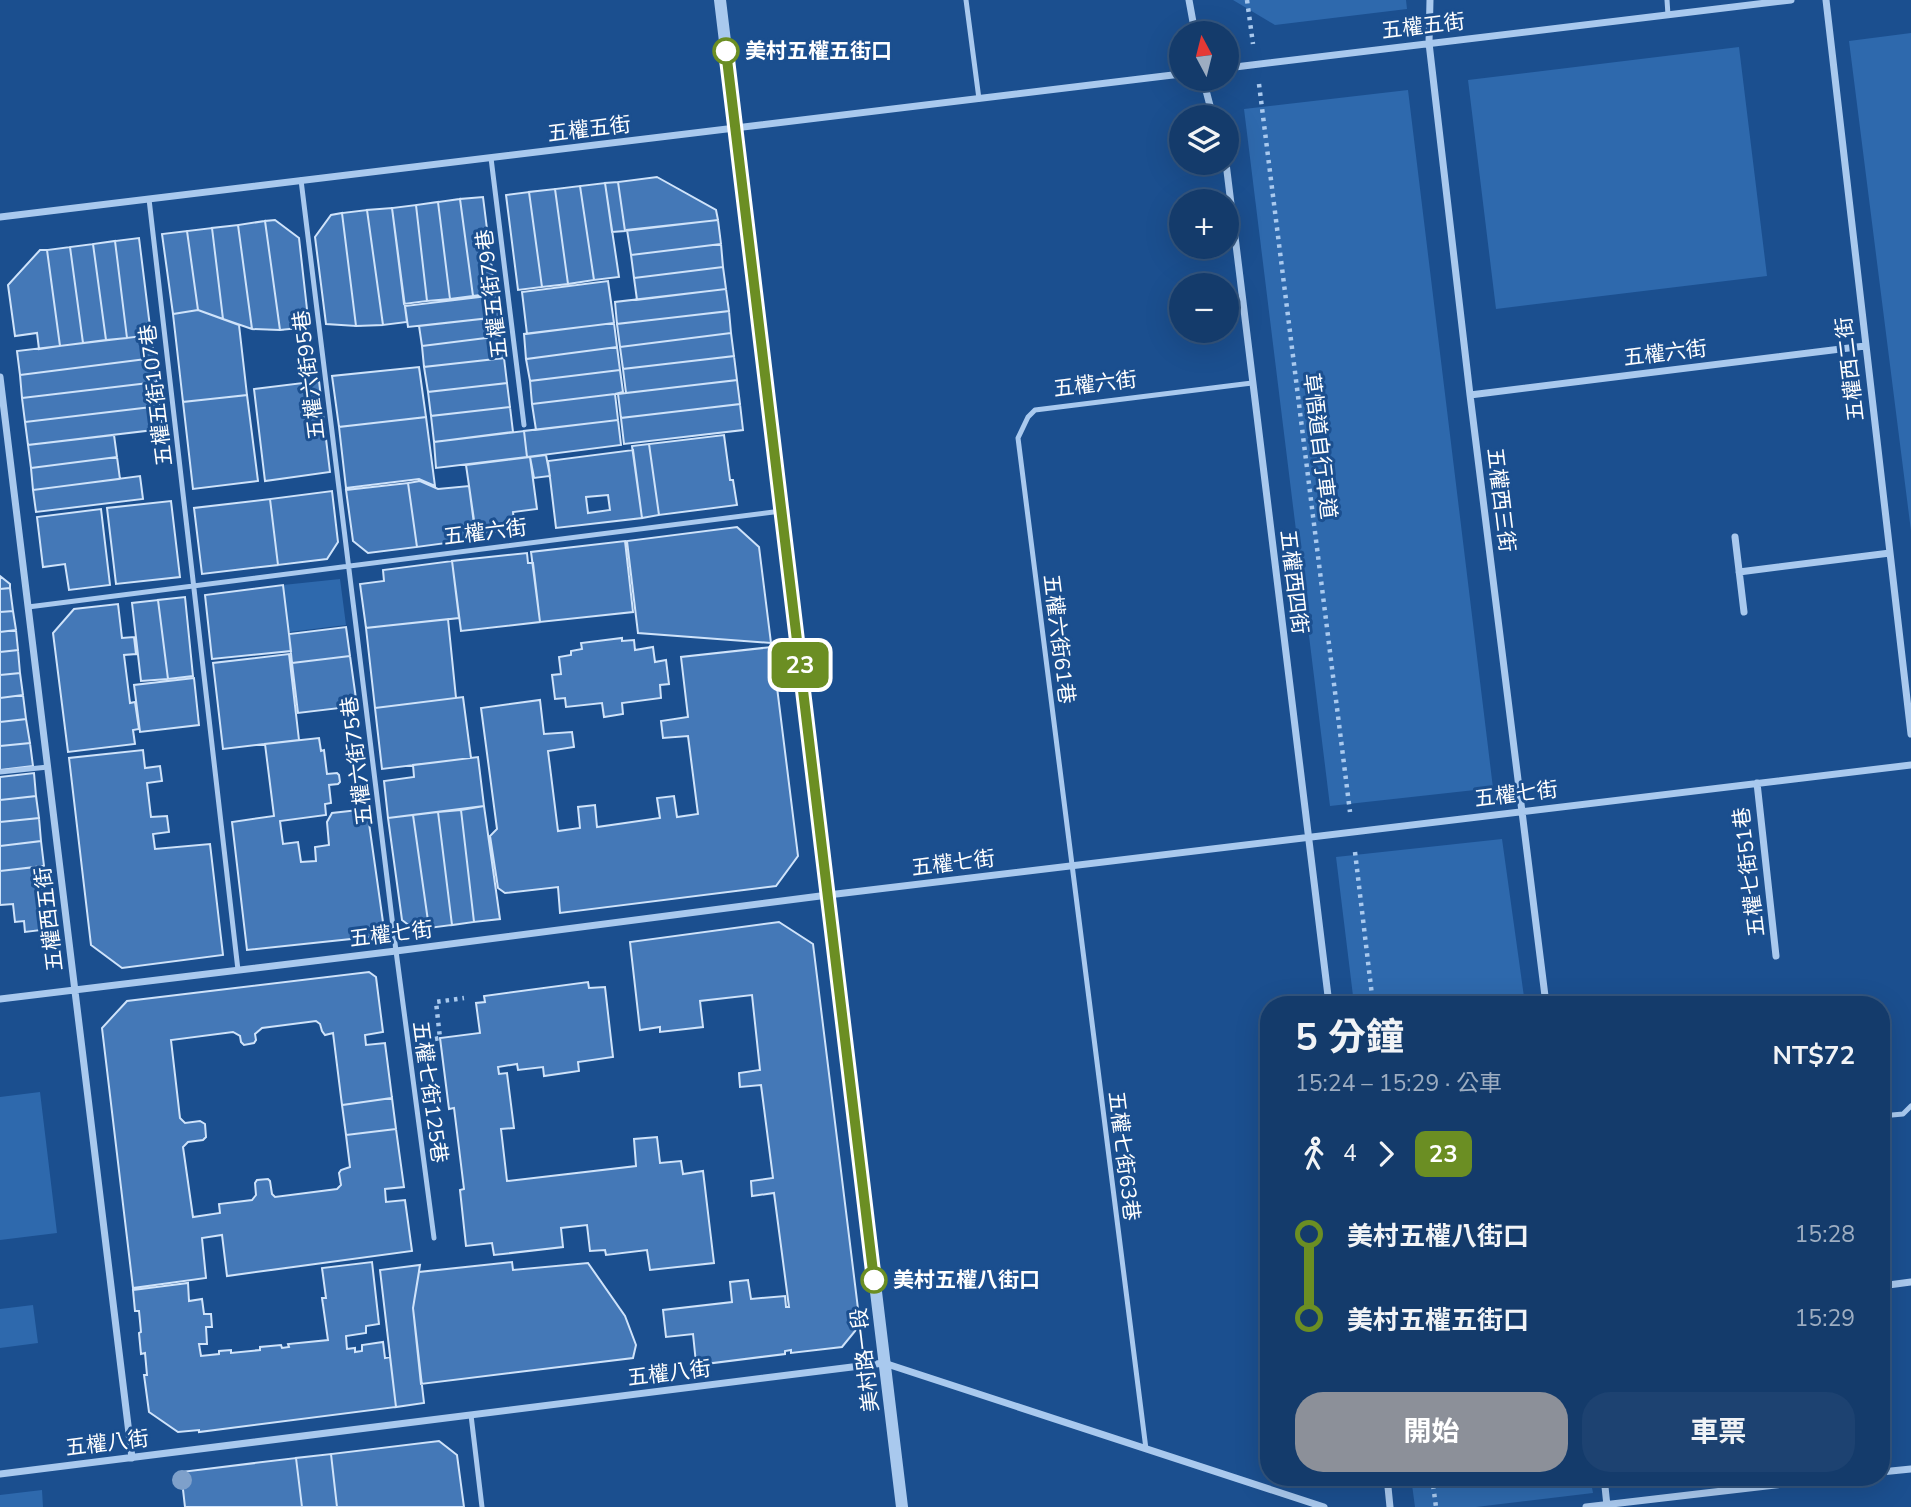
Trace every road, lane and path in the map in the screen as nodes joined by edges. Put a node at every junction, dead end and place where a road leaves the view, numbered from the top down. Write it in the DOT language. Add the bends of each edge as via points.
graph roads {
  1 [pos="720,0"];
  2 [pos="966,0"];
  3 [pos="1189,0"];
  4 [pos="1430,0"];
  5 [pos="1667,0"];
  6 [pos="1791,0"];
  7 [pos="1826,0"];
  8 [pos="1668,15"];
  9 [pos="1193,21"];
  10 [pos="1429,43"];
  11 [pos="1239,67"];
  12 [pos="1169,75"];
  13 [pos="979,99"];
  14 [pos="1262,111"];
  15 [pos="735,128"];
  16 [pos="491,158"];
  17 [pos="1227,175"];
  18 [pos="301,180"];
  19 [pos="149,199"];
  20 [pos="0,217"];
  21 [pos="1865,346"];
  22 [pos="0,377"];
  23 [pos="1252,383"];
  24 [pos="1470,395"];
  25 [pos="1028,417"];
  26 [pos="523,425"];
  27 [pos="781,511"];
  28 [pos="1735,537"];
  29 [pos="1890,552"];
  30 [pos="349,567"];
  31 [pos="1739,572"];
  32 [pos="194,586"];
  33 [pos="28,607"];
  34 [pos="1744,612"];
  35 [pos="1911,734"];
  36 [pos="1911,765"];
  37 [pos="48,767"];
  38 [pos="0,772"];
  39 [pos="1757,783"];
  40 [pos="1346,785"];
  41 [pos="1522,811"];
  42 [pos="1308,837"];
  43 [pos="1356,862"];
  44 [pos="1072,866"];
  45 [pos="828,895"];
  46 [pos="396,951"];
  47 [pos="1776,956"];
  48 [pos="239,970"];
  49 [pos="75,989"];
  50 [pos="1328,996"];
  51 [pos="1372,996"];
  52 [pos="1545,996"];
  53 [pos="464,998"];
  54 [pos="0,999"];
  55 [pos="435,1039"];
  56 [pos="1911,1106"];
  57 [pos="1890,1115"];
  58 [pos="433,1238"];
  59 [pos="1911,1282"];
  60 [pos="1890,1285"];
  61 [pos="884,1363"];
  62 [pos="471,1415"];
  63 [pos="1146,1449"];
  64 [pos="132,1458"];
  65 [pos="1911,1469"];
  66 [pos="1890,1471"];
  67 [pos="0,1474"];
  68 [pos="1388,1486"];
  69 [pos="1433,1486"];
  70 [pos="1605,1486"];
  71 [pos="1770,1486"];
  72 [pos="1607,1506"];
  73 [pos="482,1507"];
  74 [pos="902,1507"];
  75 [pos="1324,1507"];
  76 [pos="1390,1507"];
  77 [pos="1436,1507"];
  78 [pos="1586,1507"];
  1 -- 15 [label="street, 美村路一段"];
  2 -- 13 [label="lane"];
  3 -- 9 [label="street"];
  4 -- 10 [label="street, 五權西三街"];
  5 -- 8 [label="lane"];
  6 -- 8 [label="street, 五權五街"];
  7 -- 21 [label="street, 五權西二街"];
  8 -- 10 [label="street, 五權五街"];
  10 -- 11 [label="street, 五權五街"];
  10 -- 24 [label="street, 五權西三街"];
  12 -- 13 [label="street, 五權五街"];
  13 -- 15 [label="street, 五權五街"];
  14 -- 40 [label="path, 草悟道自行車道"];
  15 -- 16 [label="street, 五權五街"];
  15 -- 27 [label="street, 美村路一段"];
  16 -- 18 [label="street, 五權五街"];
  16 -- 26 [label="lane, 五權五街79巷"];
  17 -- 23 [label="street, 五權西四街"];
  18 -- 19 [label="street, 五權五街"];
  18 -- 30 [label="lane, 五權六街95巷"];
  19 -- 20 [label="street, 五權五街"];
  19 -- 32 [label="lane, 五權五街107巷"];
  21 -- 24 [label="street, 五權六街"];
  21 -- 29 [label="street, 五權西二街"];
  22 -- 33 [label="street, 五權西五街"];
  23 -- 25 [label="lane, 五權六街" via="1035,410"];
  23 -- 42 [label="street, 五權西四街"];
  24 -- 41 [label="street, 五權西三街"];
  25 -- 44 [label="lane, 五權六街61巷" via="1018,438"];
  27 -- 30 [label="lane, 五權六街"];
  27 -- 45 [label="street, 美村路一段"];
  28 -- 31 [label="street"];
  29 -- 31 [label="street"];
  29 -- 35 [label="street, 五權西二街"];
  30 -- 32 [label="lane, 五權六街"];
  30 -- 46 [label="lane, 五權六街75巷"];
  31 -- 34 [label="street"];
  32 -- 33 [label="lane, 五權六街"];
  32 -- 48 [label="lane"];
  33 -- 37 [label="street, 五權西五街"];
  36 -- 39 [label="street, 五權七街"];
  37 -- 38 [label="lane"];
  37 -- 49 [label="street, 五權西五街"];
  39 -- 41 [label="street, 五權七街"];
  39 -- 47 [label="street, 五權七街51巷"];
  41 -- 42 [label="street, 五權七街"];
  41 -- 52 [label="street, 五權西三街"];
  42 -- 44 [label="street, 五權七街"];
  42 -- 50 [label="street, 五權西四街"];
  43 -- 51 [label="path"];
  44 -- 45 [label="street, 五權七街"];
  44 -- 63 [label="lane, 五權七街63巷"];
  45 -- 46 [label="street, 五權七街"];
  45 -- 61 [label="street, 美村路一段"];
  46 -- 48 [label="street, 五權七街"];
  46 -- 58 [label="lane, 五權七街125巷"];
  48 -- 49 [label="street, 五權七街"];
  49 -- 54 [label="street, 五權七街"];
  49 -- 64 [label="street, 五權西五街"];
  53 -- 55 [label="path" via="436,1002 440,1038"];
  56 -- 57 [label="lane" via="1903,1114"];
  59 -- 60 [label="street"];
  61 -- 62 [label="street, 五權八街"];
  61 -- 63 [label="street, 五權八街"];
  61 -- 74 [label="street, 美村路一段"];
  62 -- 64 [label="street, 五權八街"];
  62 -- 73 [label="lane"];
  63 -- 75 [label="street, 五權八街"];
  64 -- 67 [label="street, 五權八街"];
  65 -- 66 [label="street"];
  68 -- 76 [label="street"];
  69 -- 77 [label="path"];
  70 -- 72 [label="street"];
  71 -- 72 [label="street"];
  72 -- 78 [label="street"];
}
